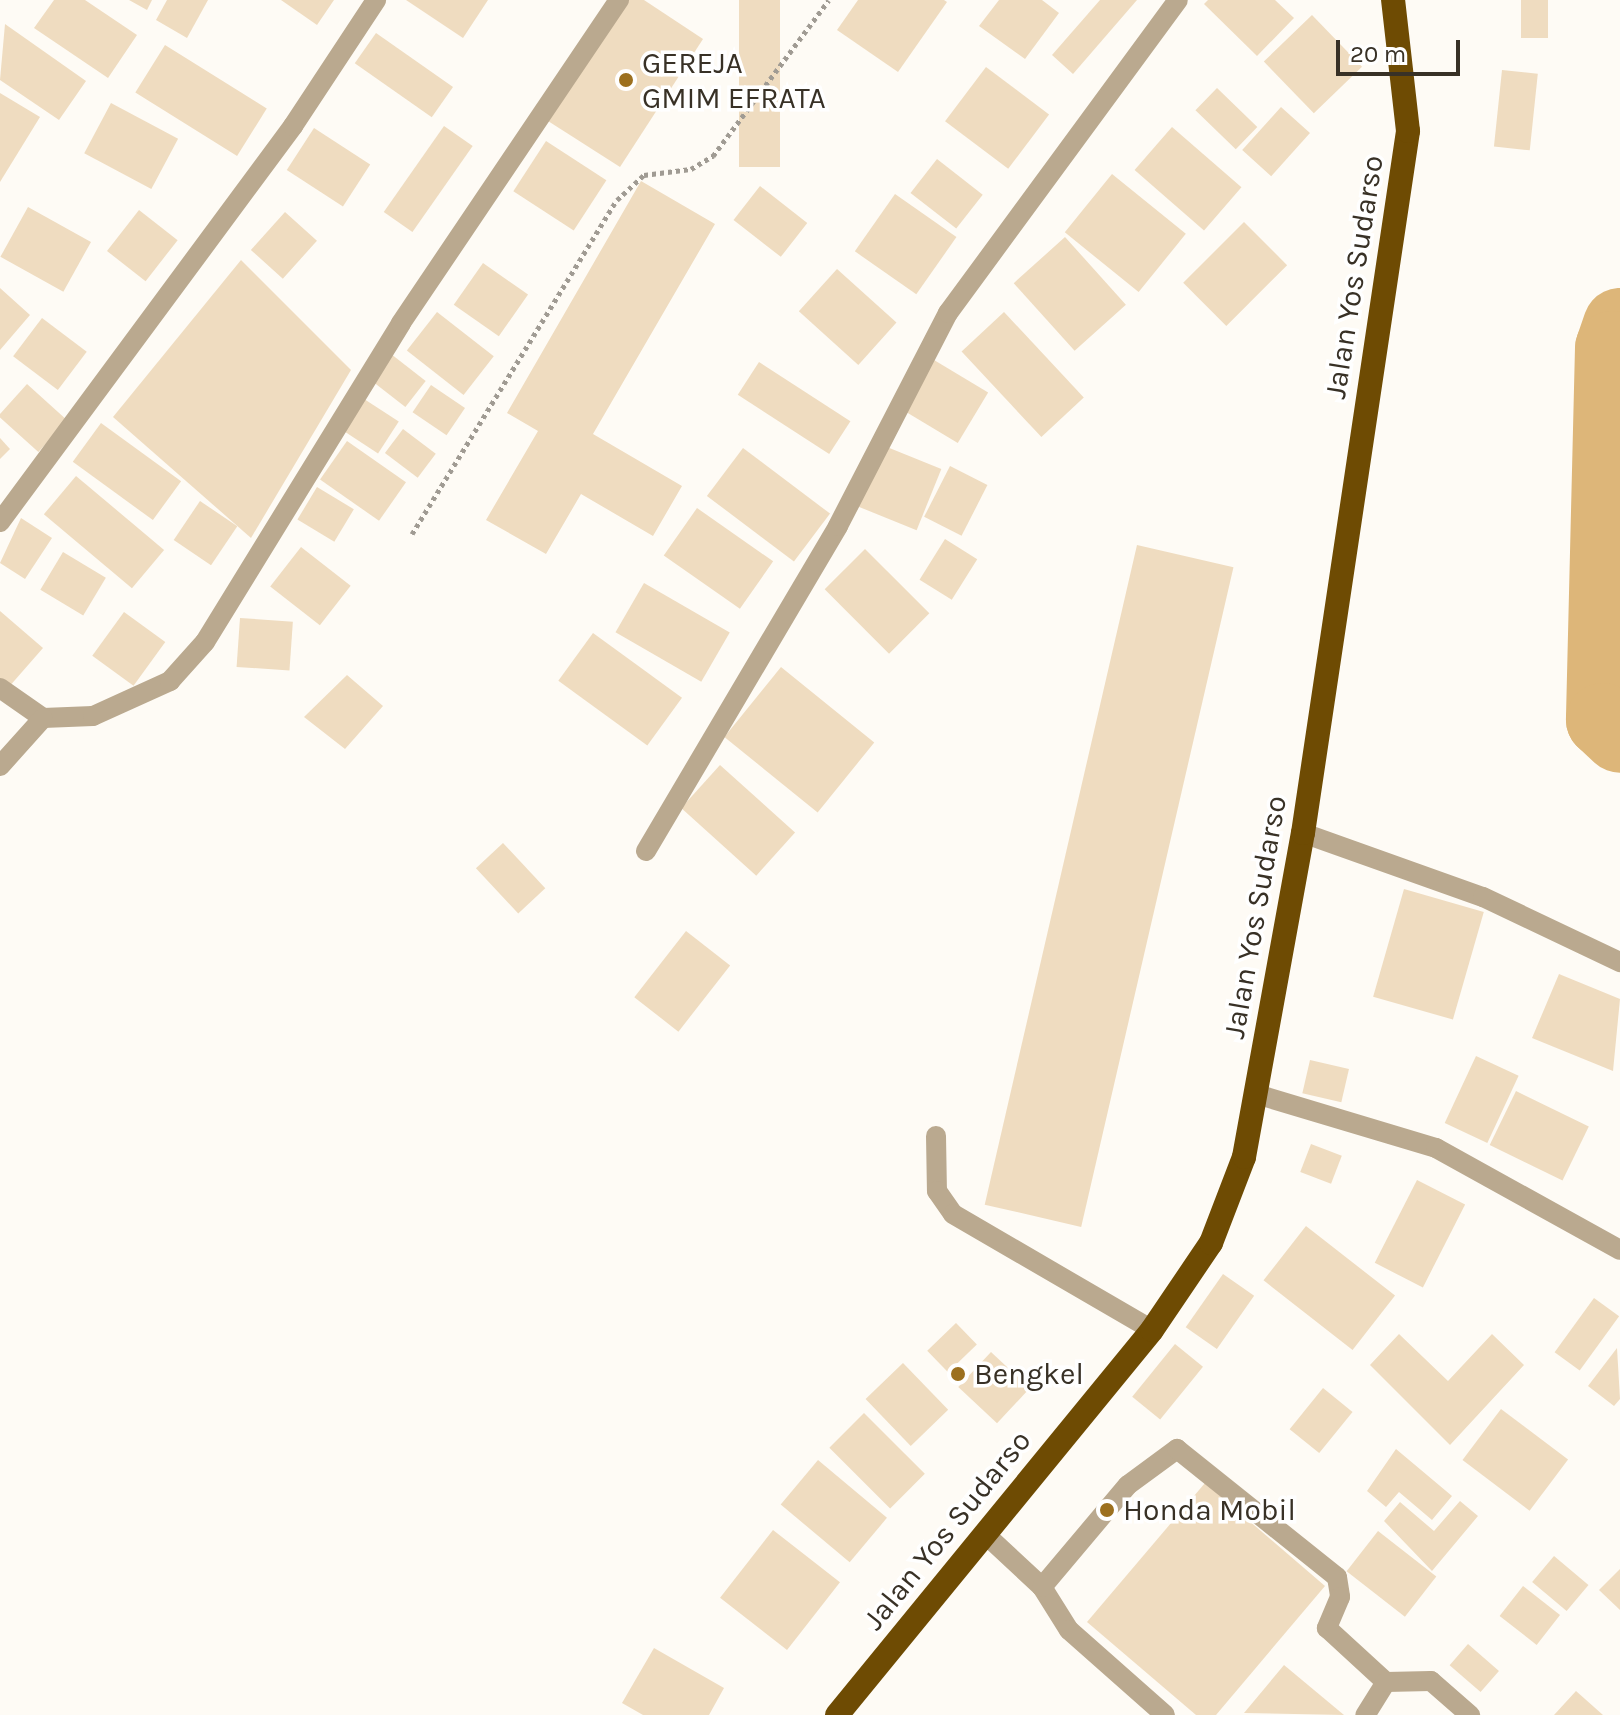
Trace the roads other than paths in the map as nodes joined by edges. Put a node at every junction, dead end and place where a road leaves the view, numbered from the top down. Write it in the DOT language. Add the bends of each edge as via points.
graph roads {
  1 [pos="376,0"];
  2 [pos="619,0"];
  3 [pos="1178,0"];
  4 [pos="1393,0"];
  5 [pos="0,522"];
  6 [pos="0,688"];
  7 [pos="43,718"];
  8 [pos="0,766"];
  9 [pos="1303,833"];
  10 [pos="646,851"];
  11 [pos="1620,962"];
  12 [pos="1256,1094"];
  13 [pos="936,1136"];
  14 [pos="1620,1250"];
  15 [pos="1152,1330"];
  16 [pos="985,1534"];
  17 [pos="1042,1587"];
  18 [pos="1386,1682"];
  19 [pos="837,1715"];
  20 [pos="1165,1715"];
  21 [pos="1365,1715"];
  22 [pos="1470,1715"];
  1 -- 5 [label="street" via="293,126"];
  2 -- 7 [label="street" via="401,323 205,642 170,681 126,704 66,722"];
  3 -- 10 [label="street" via="948,313 838,526"];
  4 -- 9 [label="highway, Jalan Yos Sudarso" via="1408,131"];
  6 -- 7 [label="street"];
  7 -- 8 [label="street"];
  9 -- 11 [label="street" via="1483,897"];
  9 -- 12 [label="highway, Jalan Yos Sudarso"];
  12 -- 14 [label="street" via="1436,1148"];
  12 -- 15 [label="highway, Jalan Yos Sudarso" via="1244,1157 1211,1243"];
  13 -- 15 [label="street" via="937,1191 953,1214"];
  15 -- 16 [label="highway, Jalan Yos Sudarso"];
  16 -- 17 [label="street"];
  16 -- 19 [label="highway, Jalan Yos Sudarso"];
  17 -- 18 [label="street" via="1128,1485 1177,1449 1337,1577 1340,1597 1327,1628"];
  17 -- 20 [label="street" via="1069,1630"];
  18 -- 21 [label="street"];
  18 -- 22 [label="street" via="1431,1681"];
}
